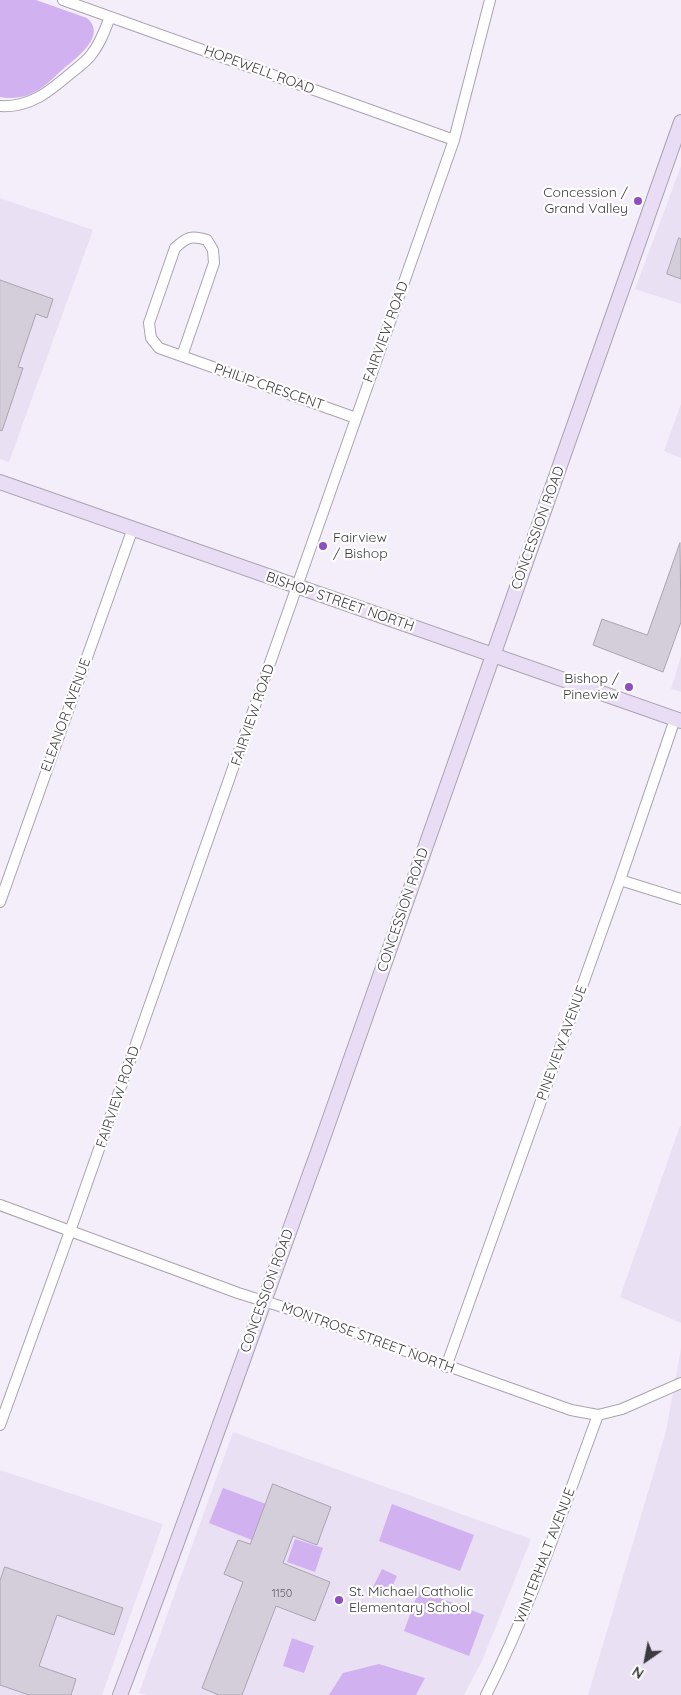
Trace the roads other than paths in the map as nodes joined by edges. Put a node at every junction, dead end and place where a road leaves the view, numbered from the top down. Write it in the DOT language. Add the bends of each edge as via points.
graph roads {
  1 [pos="63,0"];
  2 [pos="490,0"];
  3 [pos="110,17"];
  4 [pos="0,106"];
  5 [pos="681,122"];
  6 [pos="454,140"];
  7 [pos="182,356"];
  8 [pos="356,418"];
  9 [pos="0,482"];
  10 [pos="133,528"];
  11 [pos="298,587"];
  12 [pos="493,655"];
  13 [pos="678,720"];
  14 [pos="4,875"];
  15 [pos="620,880"];
  16 [pos="681,899"];
  17 [pos="0,902"];
  18 [pos="0,1205"];
  19 [pos="70,1231"];
  20 [pos="263,1301"];
  21 [pos="446,1367"];
  22 [pos="681,1383"];
  23 [pos="598,1415"];
  24 [pos="0,1425"];
  25 [pos="120,1695"];
  26 [pos="486,1695"];
  1 -- 3 [label="street, HOPEWELL ROAD"];
  2 -- 6 [label="street, FAIRVIEW ROAD"];
  3 -- 4 [label="street" via="91,56 48,93 20,105"];
  3 -- 6 [label="street, HOPEWELL ROAD"];
  5 -- 12 [label="main road, CONCESSION ROAD"];
  6 -- 8 [label="street, FAIRVIEW ROAD"];
  7 -- 7 [label="street, PHILIP CRESCENT" via="214,263 213,250 207,240 195,236 175,248 148,323 151,338 159,348"];
  7 -- 8 [label="street, PHILIP CRESCENT"];
  8 -- 11 [label="street, FAIRVIEW ROAD"];
  9 -- 10 [label="main road, BISHOP STREET NORTH"];
  10 -- 11 [label="main road, BISHOP STREET NORTH"];
  10 -- 14 [label="street, ELEANOR AVENUE"];
  11 -- 12 [label="main road, BISHOP STREET NORTH"];
  11 -- 19 [label="street, FAIRVIEW ROAD"];
  12 -- 13 [label="main road, BISHOP STREET NORTH"];
  12 -- 20 [label="main road, CONCESSION ROAD"];
  13 -- 15 [label="street, PINEVIEW AVENUE"];
  14 -- 17 [label="street, ELEANOR AVENUE"];
  15 -- 16 [label="street"];
  15 -- 21 [label="street, PINEVIEW AVENUE"];
  18 -- 19 [label="street, MONTROSE STREET NORTH"];
  19 -- 20 [label="street, MONTROSE STREET NORTH"];
  19 -- 24 [label="street, FAIRVIEW ROAD"];
  20 -- 21 [label="street, MONTROSE STREET NORTH"];
  20 -- 25 [label="main road, CONCESSION ROAD" via="211,1452"];
  21 -- 23 [label="street, MONTROSE STREET NORTH" via="571,1410"];
  22 -- 23 [label="street, MONTROSE STREET NORTH" via="622,1409"];
  23 -- 26 [label="street, WINTERHALT AVENUE" via="524,1614"];
}
